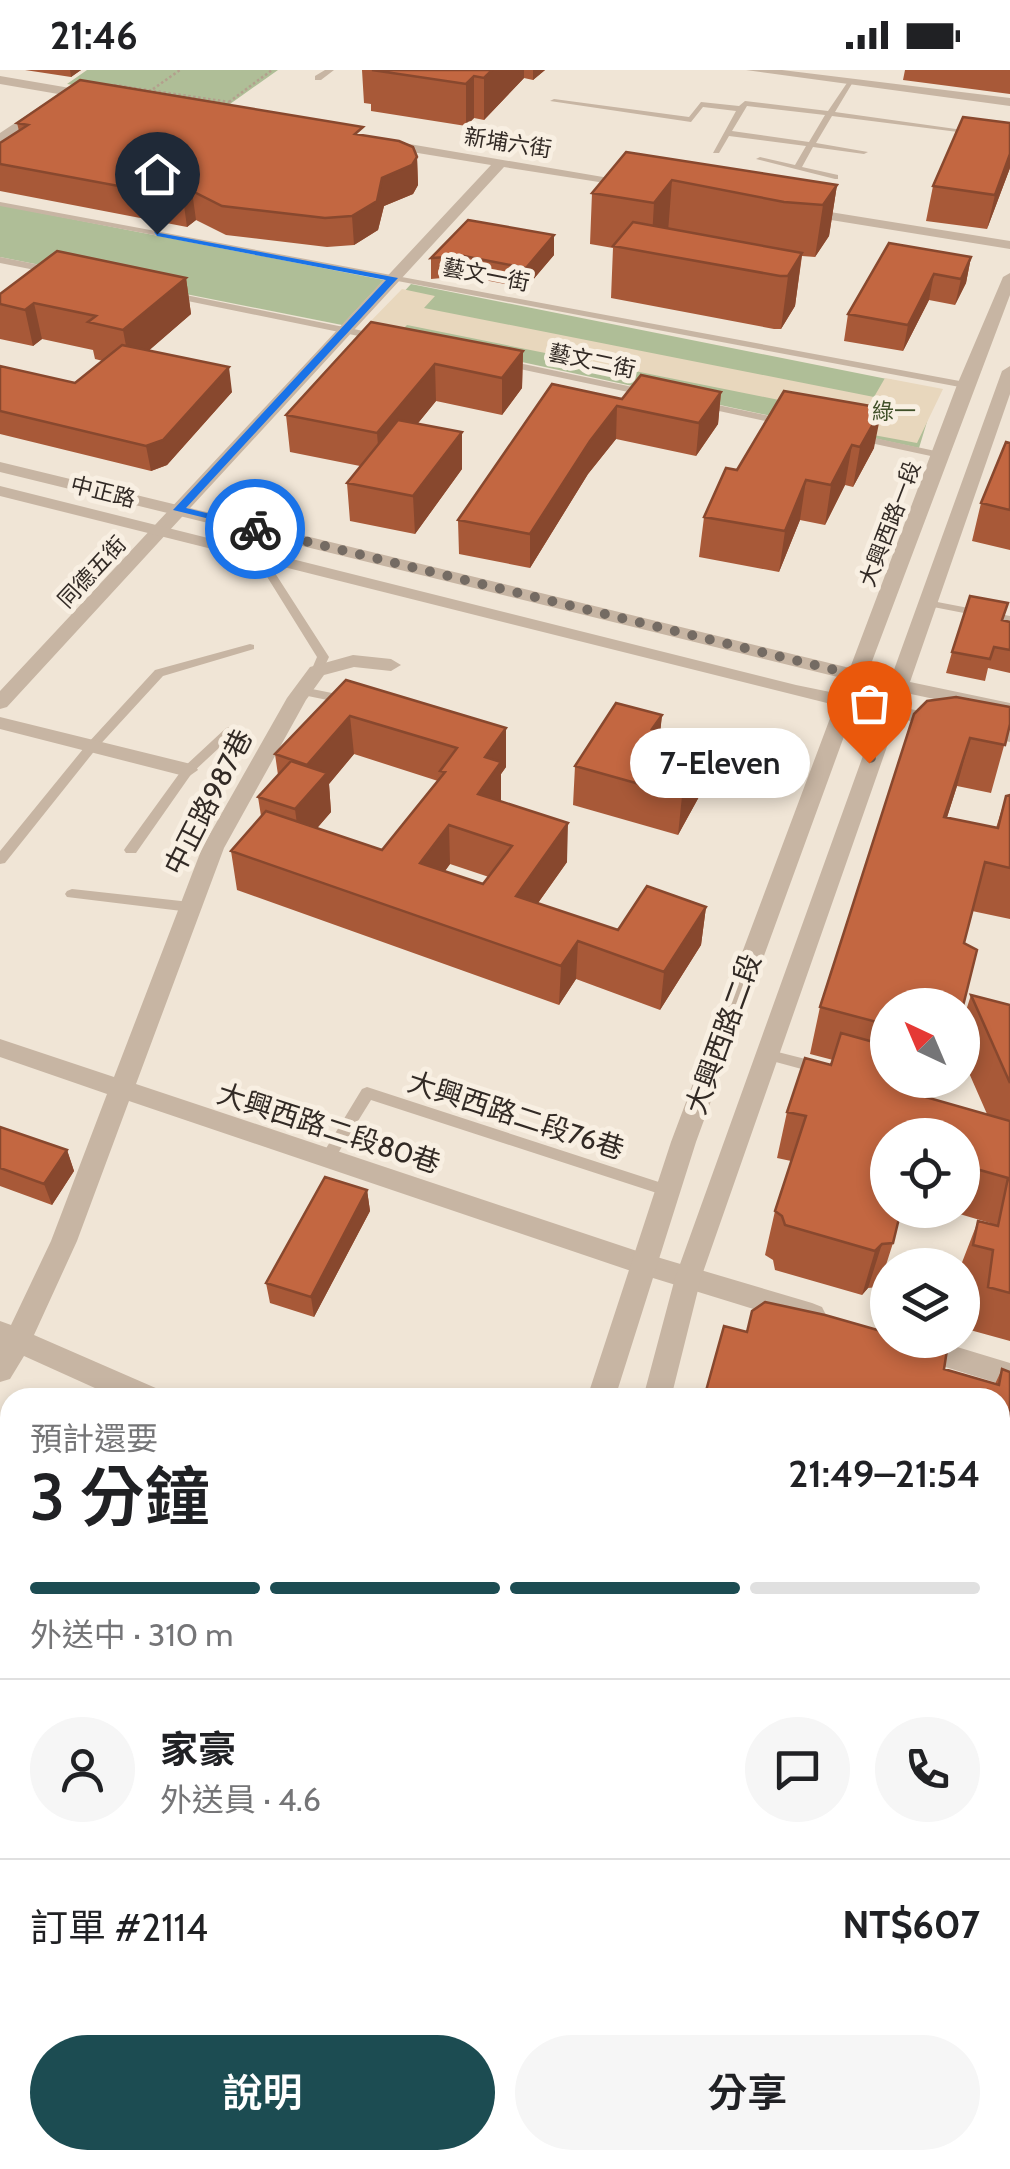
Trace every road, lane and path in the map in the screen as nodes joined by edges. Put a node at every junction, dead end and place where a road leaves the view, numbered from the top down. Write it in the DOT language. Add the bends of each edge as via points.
graph roads {
  1 [pos="180,70"];
  2 [pos="272,70"];
  3 [pos="330,70"];
  4 [pos="752,70"];
  5 [pos="318,78"];
  6 [pos="0,80"];
  7 [pos="850,82"];
  8 [pos="103,83"];
  9 [pos="152,90"];
  10 [pos="70,92"];
  11 [pos="143,97"];
  12 [pos="117,100"];
  13 [pos="554,101"];
  14 [pos="229,102"];
  15 [pos="1010,102"];
  16 [pos="218,109"];
  17 [pos="741,109"];
  18 [pos="831,114"];
  19 [pos="966,131"];
  20 [pos="727,133"];
  21 [pos="0,139"];
  22 [pos="369,141"];
  23 [pos="813,145"];
  24 [pos="716,151"];
  25 [pos="864,152"];
  26 [pos="760,158"];
  27 [pos="501,162"];
  28 [pos="797,168"];
  29 [pos="836,177"];
  30 [pos="660,188"];
  31 [pos="0,204"];
  32 [pos="778,208"];
  33 [pos="1010,246"];
  34 [pos="0,260"];
  35 [pos="70,274"];
  36 [pos="1010,277"];
  37 [pos="393,278"];
  38 [pos="165,294"];
  39 [pos="346,330"];
  40 [pos="398,341"];
  41 [pos="495,361"];
  42 [pos="1010,371"];
  43 [pos="966,385"];
  44 [pos="650,394"];
  45 [pos="690,402"];
  46 [pos="806,427"];
  47 [pos="845,435"];
  48 [pos="940,455"];
  49 [pos="0,467"];
  50 [pos="0,492"];
  51 [pos="178,510"];
  52 [pos="158,532"];
  53 [pos="261,559"];
  54 [pos="926,603"];
  55 [pos="1010,620"];
  56 [pos="250,647"];
  57 [pos="390,665"];
  58 [pos="317,671"];
  59 [pos="857,676"];
  60 [pos="897,685"];
  61 [pos="302,691"];
  62 [pos="361,702"];
  63 [pos="847,702"];
  64 [pos="0,703"];
  65 [pos="1010,709"];
  66 [pos="888,711"];
  67 [pos="0,722"];
  68 [pos="230,731"];
  69 [pos="1010,736"];
  70 [pos="92,746"];
  71 [pos="188,770"];
  72 [pos="131,850"];
  73 [pos="0,860"];
  74 [pos="72,894"];
  75 [pos="190,907"];
  76 [pos="0,1048"];
  77 [pos="766,1054"];
  78 [pos="831,1071"];
  79 [pos="120,1090"];
  80 [pos="326,1159"];
  81 [pos="666,1190"];
  82 [pos="640,1263"];
  83 [pos="688,1278"];
  84 [pos="832,1321"];
  85 [pos="9,1337"];
  86 [pos="954,1358"];
  87 [pos="0,1370"];
  88 [pos="1010,1375"];
  89 [pos="125,1388"];
  90 [pos="604,1388"];
  91 [pos="660,1388"];
  1 -- 9 [label="path"];
  2 -- 14 [label="path"];
  3 -- 5 [label="lane"];
  4 -- 7 [label="street"];
  6 -- 10 [label="street"];
  7 -- 15 [label="street"];
  7 -- 18 [label="lane"];
  8 -- 9 [label="path"];
  9 -- 11 [label="path"];
  9 -- 14 [label="path"];
  10 -- 12 [label="street"];
  10 -- 21 [label="street"];
  13 -- 17 [label="lane" via="691,120 702,104"];
  14 -- 16 [label="path"];
  17 -- 18 [label="lane" via="745,103"];
  17 -- 20 [label="lane"];
  18 -- 19 [label="lane"];
  18 -- 23 [label="lane"];
  20 -- 23 [label="lane"];
  20 -- 24 [label="lane"];
  22 -- 27 [label="street, 新埔六街"];
  23 -- 25 [label="lane"];
  23 -- 28 [label="lane"];
  26 -- 28 [label="lane"];
  27 -- 30 [label="street, 新埔六街"];
  27 -- 37 [label="street, 同德五街"];
  28 -- 29 [label="lane"];
  31 -- 37 [label="lane, 藝文一街"];
  32 -- 33 [label="street"];
  34 -- 35 [label="lane"];
  36 -- 43 [label="street, 大興西路一段"];
  37 -- 39 [label="street, 同德五街"];
  37 -- 43 [label="lane, 藝文一街"];
  38 -- 39 [label="lane"];
  39 -- 40 [label="lane"];
  39 -- 51 [label="street, 同德五街"];
  41 -- 44 [label="lane, 藝文二街"];
  42 -- 54 [label="street"];
  43 -- 48 [label="street, 大興西路一段"];
  45 -- 46 [label="lane"];
  47 -- 48 [label="lane"];
  48 -- 59 [label="street, 大興西路一段"];
  49 -- 51 [label="street, 中正路"];
  50 -- 52 [label="street, 中正路"];
  51 -- 52 [label="street, 同德五街"];
  51 -- 59 [label="street, 中正路"];
  52 -- 53 [label="street, 中正路"];
  52 -- 64 [label="street, 同德五街"];
  53 -- 58 [label="lane" via="322,656"];
  53 -- 63 [label="street, 中正路"];
  54 -- 55 [label="lane"];
  54 -- 60 [label="street"];
  56 -- 70 [label="lane" via="158,673"];
  57 -- 58 [label="street" via="353,661"];
  58 -- 61 [label="street, 中正路987巷"];
  59 -- 60 [label="street, 中正路"];
  59 -- 63 [label="street, 大興西路二段"];
  60 -- 65 [label="street, 中正路"];
  60 -- 66 [label="street, 大興西路二段"];
  61 -- 62 [label="lane"];
  61 -- 75 [label="street, 中正路987巷" via="213,848"];
  63 -- 66 [label="street, 中正路"];
  63 -- 81 [label="street, 大興西路二段"];
  66 -- 69 [label="street, 中正路"];
  66 -- 77 [label="street, 大興西路二段"];
  67 -- 70 [label="street"];
  68 -- 71 [label="lane"];
  70 -- 71 [label="street"];
  70 -- 73 [label="lane"];
  71 -- 72 [label="lane"];
  74 -- 75 [label="lane"];
  75 -- 79 [label="street, 中正路987巷"];
  76 -- 79 [label="street, 大興西路二段80巷"];
  77 -- 78 [label="lane"];
  77 -- 83 [label="street, 大興西路二段"];
  79 -- 80 [label="street, 大興西路二段80巷"];
  79 -- 85 [label="street, 中正路987巷" via="64,1241"];
  80 -- 81 [label="lane, 大興西路二段76巷" via="367,1093"];
  80 -- 82 [label="street, 大興西路二段80巷"];
  81 -- 82 [label="street, 大興西路二段"];
  82 -- 83 [label="street, 大興西路二段80巷"];
  82 -- 90 [label="street, 大興西路二段"];
  83 -- 84 [label="street, 大興西路二段80巷"];
  83 -- 91 [label="street, 大興西路二段"];
  85 -- 87 [label="street, 中正路987巷"];
  85 -- 89 [label="street"];
  86 -- 88 [label="street"];
}
